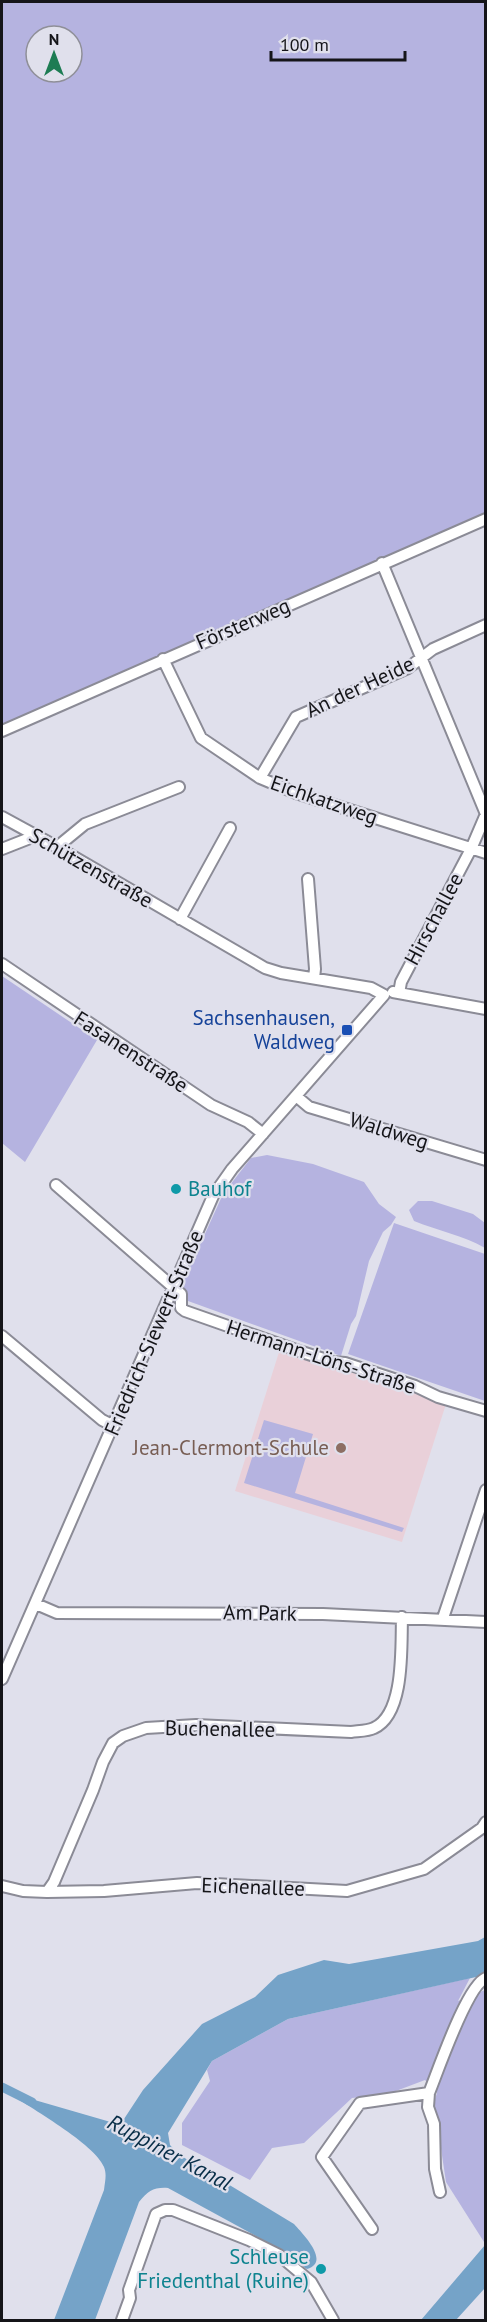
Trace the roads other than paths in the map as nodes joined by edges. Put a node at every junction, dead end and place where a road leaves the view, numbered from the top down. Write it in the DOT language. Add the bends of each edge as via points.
graph roads {
  1 [pos="486,519"];
  2 [pos="382,563"];
  3 [pos="486,625"];
  4 [pos="421,658"];
  5 [pos="162,659"];
  6 [pos="2,731"];
  7 [pos="260,778"];
  8 [pos="178,787"];
  9 [pos="486,814"];
  10 [pos="2,817"];
  11 [pos="230,828"];
  12 [pos="35,836"];
  13 [pos="57,847"];
  14 [pos="2,849"];
  15 [pos="471,849"];
  16 [pos="486,853"];
  17 [pos="308,879"];
  18 [pos="180,919"];
  19 [pos="2,964"];
  20 [pos="314,978"];
  21 [pos="399,993"];
  22 [pos="384,995"];
  23 [pos="486,1009"];
  24 [pos="296,1096"];
  25 [pos="263,1134"];
  26 [pos="486,1160"];
  27 [pos="56,1185"];
  28 [pos="173,1287"];
  29 [pos="2,1336"];
  30 [pos="486,1411"];
  31 [pos="114,1426"];
  32 [pos="486,1490"];
  33 [pos="36,1604"];
  34 [pos="402,1617"];
  35 [pos="443,1618"];
  36 [pos="486,1622"];
  37 [pos="2,1679"];
  38 [pos="486,1822"];
  39 [pos="2,1886"];
  40 [pos="47,1892"];
  41 [pos="486,1978"];
  42 [pos="429,2093"];
  43 [pos="440,2192"];
  44 [pos="372,2229"];
  45 [pos="122,2320"];
  46 [pos="333,2320"];
  1 -- 2 [label="street, Försterweg"];
  2 -- 4 [label="street, Hirschallee"];
  2 -- 5 [label="street, Försterweg"];
  3 -- 4 [label="street, An der Heide"];
  4 -- 7 [label="street, An der Heide" via="408,668 297,717"];
  4 -- 9 [label="street, Hirschallee"];
  5 -- 6 [label="street, Försterweg"];
  5 -- 7 [label="street, Eichkatzweg" via="201,738"];
  7 -- 15 [label="street, Eichkatzweg"];
  8 -- 13 [label="street" via="86,824"];
  9 -- 15 [label="street, Hirschallee"];
  10 -- 12 [label="street, Schützenstraße"];
  11 -- 18 [label="street"];
  12 -- 13 [label="street, Schützenstraße"];
  12 -- 14 [label="street"];
  13 -- 18 [label="street, Schützenstraße"];
  15 -- 16 [label="street, Eichkatzweg"];
  15 -- 21 [label="street, Hirschallee" via="401,982"];
  17 -- 20 [label="street"];
  18 -- 20 [label="street, Schützenstraße" via="265,968"];
  19 -- 25 [label="street, Fasanenstraße" via="211,1105 248,1122"];
  20 -- 22 [label="street, Schützenstraße" via="371,988"];
  21 -- 22 [label="street"];
  21 -- 23 [label="street"];
  22 -- 24 [label="street, Friedrich-Siewert-Straße"];
  24 -- 25 [label="street, Friedrich-Siewert-Straße"];
  24 -- 26 [label="street, Waldweg" via="309,1107"];
  25 -- 28 [label="street, Friedrich-Siewert-Straße" via="213,1196"];
  27 -- 28 [label="street"];
  28 -- 30 [label="street, Hermann-Löns-Straße" via="181,1294 181,1308 204,1319"];
  28 -- 31 [label="street, Friedrich-Siewert-Straße"];
  29 -- 31 [label="street"];
  31 -- 33 [label="street, Friedrich-Siewert-Straße"];
  32 -- 35 [label="street"];
  33 -- 34 [label="street, Am Park" via="57,1613"];
  33 -- 37 [label="street, Friedrich-Siewert-Straße"];
  34 -- 35 [label="street, Am Park"];
  34 -- 40 [label="street, Buchenallee" via="395,1702 387,1718 374,1728 351,1732 196,1725 146,1728 113,1743"];
  35 -- 36 [label="street, Am Park"];
  38 -- 40 [label="street, Eichenallee" via="424,1869 346,1891 197,1883 104,1892"];
  39 -- 40 [label="street, Eichenallee"];
  41 -- 42 [label="street" via="480,1980 465,2004"];
  42 -- 43 [label="street"];
  42 -- 44 [label="street" via="360,2103 322,2157"];
  45 -- 46 [label="street" via="156,2214 173,2210 279,2255 311,2282"];
}
